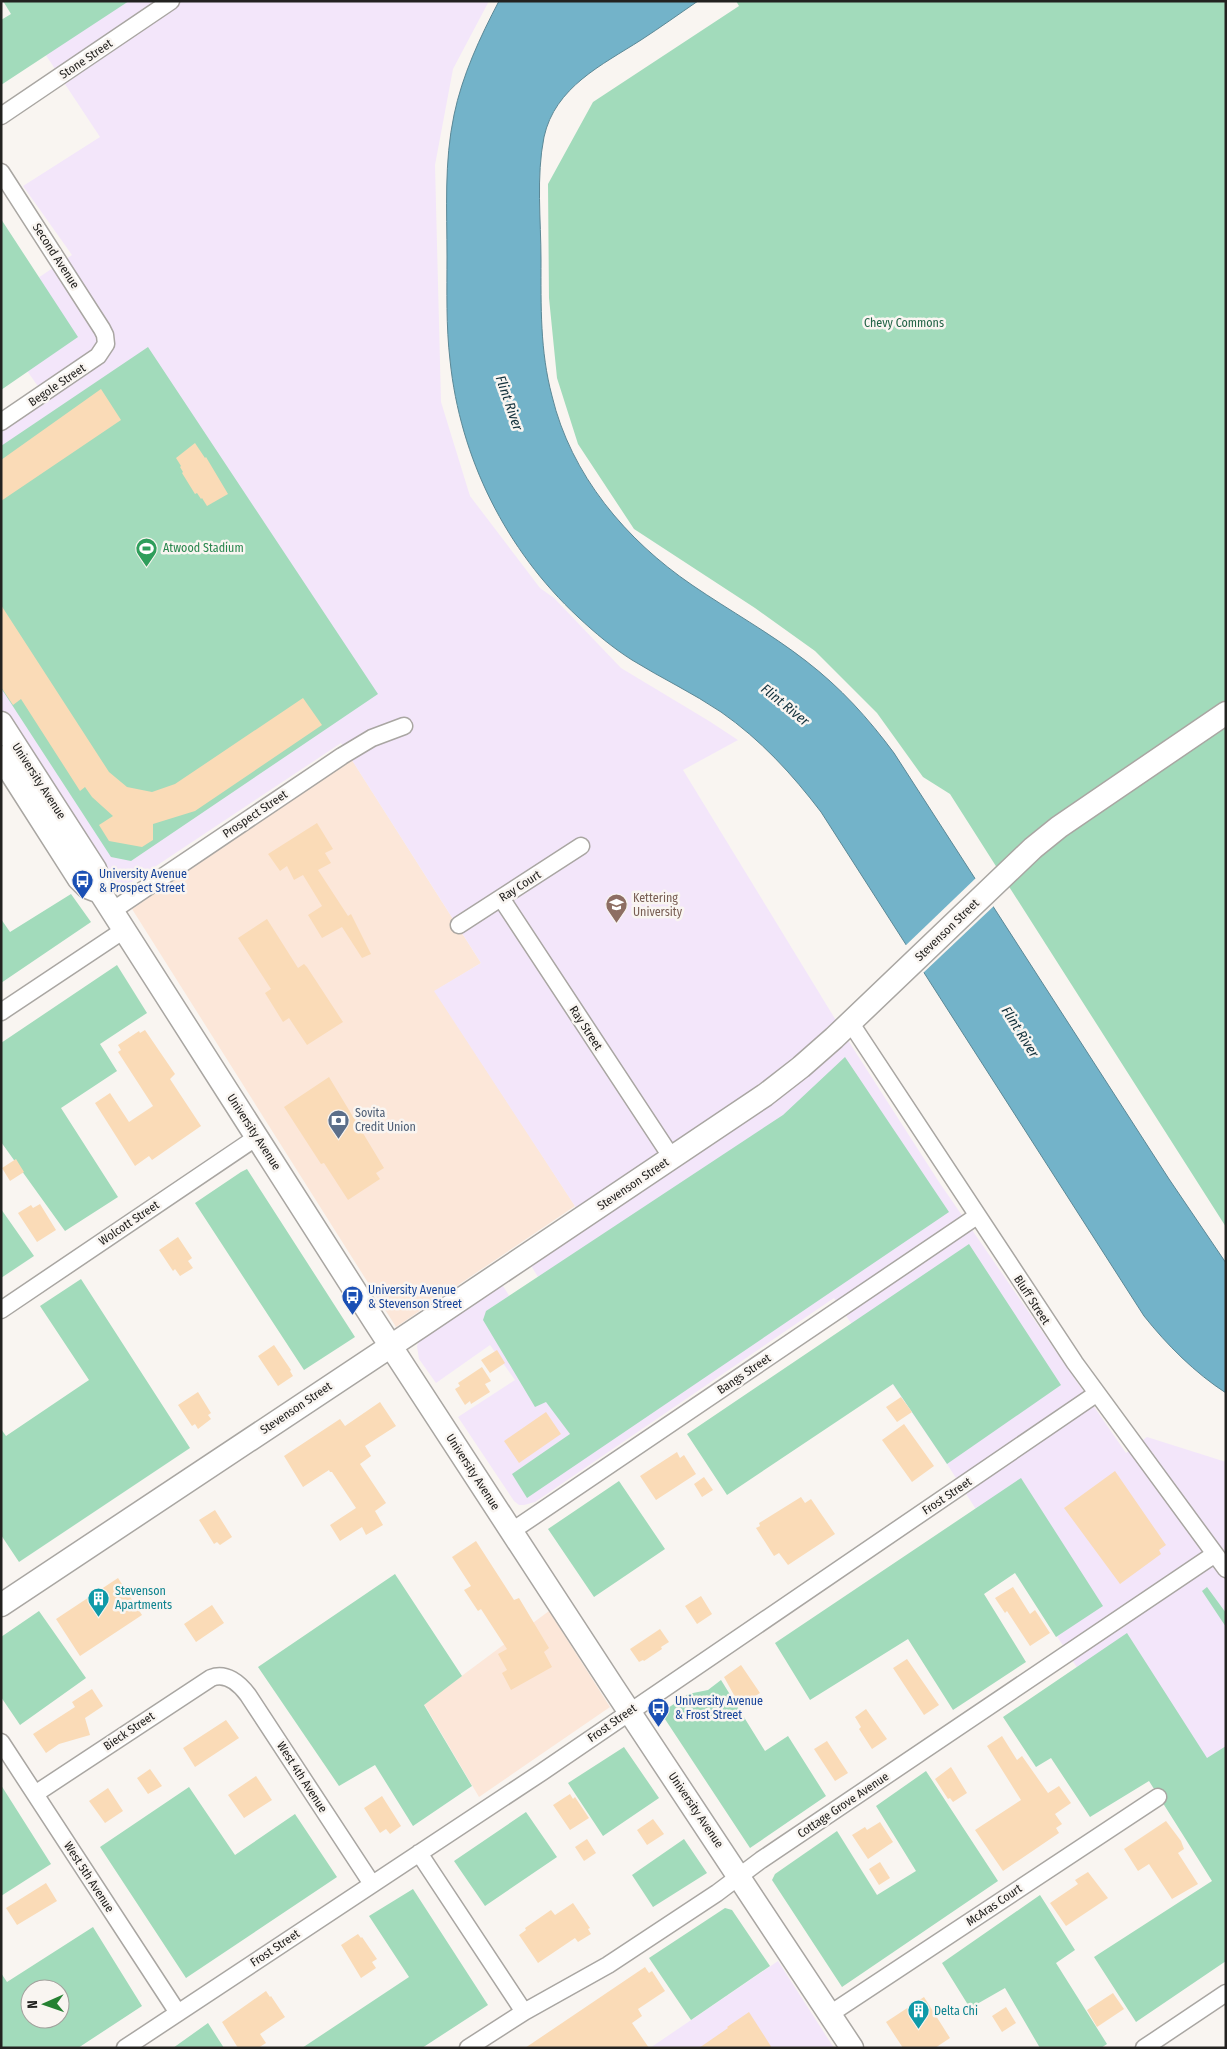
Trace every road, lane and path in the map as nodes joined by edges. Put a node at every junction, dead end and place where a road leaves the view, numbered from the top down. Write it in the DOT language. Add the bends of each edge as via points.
graph roads {
  1 [pos="171,1"];
  2 [pos="1,116"];
  3 [pos="1,172"];
  4 [pos="106,342"];
  5 [pos="1,422"];
  6 [pos="1226,713"];
  7 [pos="404,726"];
  8 [pos="2,727"];
  9 [pos="1,757"];
  10 [pos="581,846"];
  11 [pos="100,892"];
  12 [pos="500,898"];
  13 [pos="112,911"];
  14 [pos="459,925"];
  15 [pos="124,930"];
  16 [pos="1,1012"];
  17 [pos="850,1022"];
  18 [pos="257,1137"];
  19 [pos="672,1158"];
  20 [pos="977,1216"];
  21 [pos="1,1310"];
  22 [pos="391,1346"];
  23 [pos="1096,1394"];
  24 [pos="512,1531"];
  25 [pos="1215,1554"];
  26 [pos="1226,1569"];
  27 [pos="1,1605"];
  28 [pos="226,1677"];
  29 [pos="630,1711"];
  30 [pos="1,1742"];
  31 [pos="35,1794"];
  32 [pos="1158,1797"];
  33 [pos="419,1853"];
  34 [pos="740,1876"];
  35 [pos="372,1884"];
  36 [pos="1226,1993"];
  37 [pos="524,2012"];
  38 [pos="178,2013"];
  39 [pos="830,2014"];
  40 [pos="125,2048"];
  41 [pos="468,2048"];
  42 [pos="852,2048"];
  43 [pos="1144,2048"];
  1 -- 2 [label="street, Stone Street"];
  3 -- 4 [label="street, Second Avenue" via="92,312"];
  4 -- 5 [label="street, Begole Street" via="98,356"];
  6 -- 17 [label="street, Stevenson Street" via="1059,827"];
  7 -- 13 [label="street, Prospect Street" via="372,738 342,756"];
  8 -- 11 [label="street, University Avenue" via="98,873"];
  9 -- 11 [label="street, University Avenue" via="79,879 87,887"];
  10 -- 12 [label="street, Ray Court"];
  11 -- 13 [label="street, University Avenue"];
  12 -- 14 [label="street, Ray Court"];
  12 -- 19 [label="street, Ray Street"];
  13 -- 15 [label="street, University Avenue"];
  15 -- 16 [label="street"];
  15 -- 18 [label="street, University Avenue"];
  17 -- 19 [label="street, Stevenson Street" via="779,1085"];
  17 -- 20 [label="street, Bluff Street"];
  18 -- 21 [label="street, Wolcott Street"];
  18 -- 22 [label="street, University Avenue"];
  19 -- 22 [label="street, Stevenson Street"];
  20 -- 23 [label="street, Bluff Street"];
  20 -- 24 [label="street, Bangs Street"];
  22 -- 24 [label="street, University Avenue"];
  22 -- 27 [label="street, Stevenson Street"];
  23 -- 25 [label="street, Bluff Street"];
  23 -- 29 [label="street, Frost Street"];
  24 -- 29 [label="street, University Avenue"];
  25 -- 26 [label="street, Bluff Street"];
  25 -- 34 [label="street, Cottage Grove Avenue"];
  28 -- 31 [label="street, Bieck Street" via="216,1676 207,1680"];
  28 -- 35 [label="street, West 4th Avenue" via="238,1682 251,1699"];
  29 -- 33 [label="street, Frost Street"];
  29 -- 34 [label="street, University Avenue"];
  30 -- 31 [label="street, West 5th Avenue"];
  31 -- 38 [label="street, West 5th Avenue"];
  32 -- 39 [label="street, McAras Court"];
  33 -- 35 [label="street, Frost Street"];
  33 -- 37 [label="street"];
  34 -- 37 [label="street, Cottage Grove Avenue" via="608,1965"];
  34 -- 39 [label="street, University Avenue"];
  35 -- 38 [label="street, Frost Street"];
  36 -- 43 [label="street"];
  37 -- 41 [label="street, Cottage Grove Avenue"];
  38 -- 40 [label="street, Frost Street"];
  39 -- 42 [label="street, University Avenue"];
}
